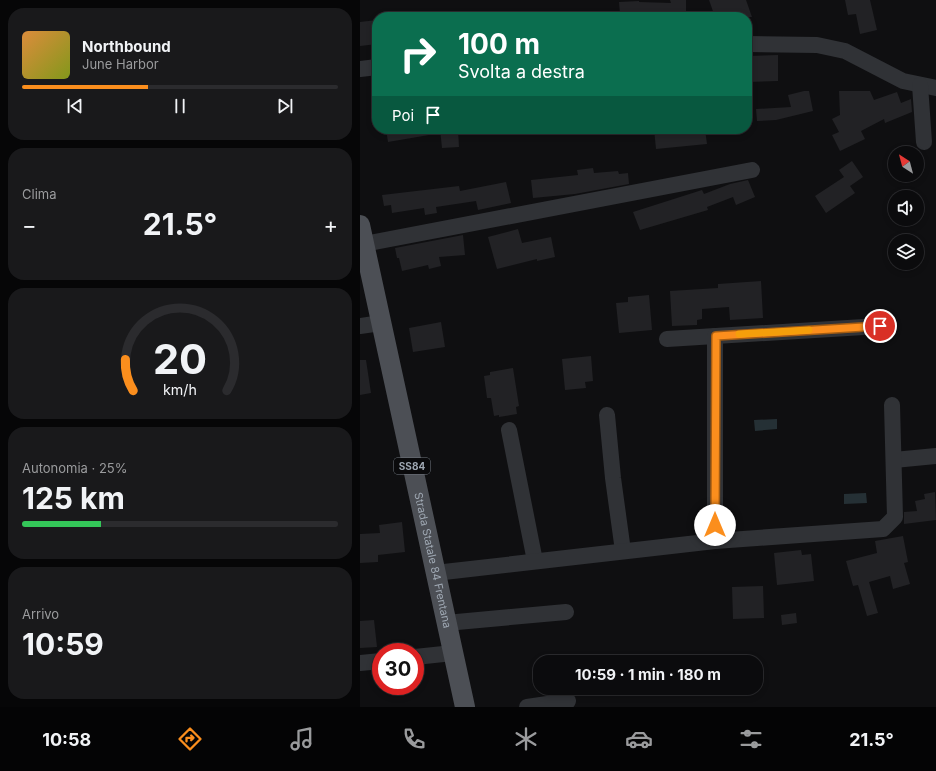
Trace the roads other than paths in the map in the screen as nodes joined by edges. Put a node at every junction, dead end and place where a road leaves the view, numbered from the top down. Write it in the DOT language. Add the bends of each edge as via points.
graph roads {
  1 [pos="752,44"];
  2 [pos="372,68"];
  3 [pos="360,70"];
  4 [pos="920,85"];
  5 [pos="936,88"];
  6 [pos="924,142"];
  7 [pos="752,170"];
  8 [pos="362,234"];
  9 [pos="381,323"];
  10 [pos="360,326"];
  11 [pos="880,326"];
  12 [pos="716,336"];
  13 [pos="667,339"];
  14 [pos="892,405"];
  15 [pos="607,415"];
  16 [pos="509,430"];
  17 [pos="936,456"];
  18 [pos="894,460"];
  19 [pos="715,541"];
  20 [pos="623,551"];
  21 [pos="535,561"];
  22 [pos="435,573"];
  23 [pos="566,612"];
  24 [pos="446,623"];
  25 [pos="453,653"];
  26 [pos="424,656"];
  27 [pos="372,662"];
  28 [pos="360,663"];
  29 [pos="568,701"];
  30 [pos="465,707"];
  31 [pos="527,707"];
  1 -- 4 [label="street" via="817,45 845,51 901,80"];
  2 -- 3 [label="street"];
  4 -- 5 [label="street"];
  4 -- 6 [label="street"];
  7 -- 8 [label="street"];
  8 -- 9 [label="main road, Strada Statale 84 Frentana / SS84"];
  9 -- 10 [label="street"];
  9 -- 22 [label="main road, Strada Statale 84 Frentana / SS84"];
  11 -- 12 [label="street"];
  12 -- 13 [label="street"];
  12 -- 19 [label="street"];
  14 -- 18 [label="street"];
  15 -- 20 [label="street"];
  16 -- 21 [label="street"];
  17 -- 18 [label="street"];
  18 -- 19 [label="street" via="895,517 883,529"];
  19 -- 20 [label="street"];
  20 -- 21 [label="street"];
  21 -- 22 [label="street"];
  22 -- 24 [label="main road, Strada Statale 84 Frentana / SS84"];
  23 -- 24 [label="street"];
  24 -- 25 [label="main road, Strada Statale 84 Frentana / SS84"];
  25 -- 26 [label="street"];
  25 -- 30 [label="main road, Strada Statale 84 Frentana / SS84"];
  27 -- 28 [label="street"];
  29 -- 31 [label="street"];
}
